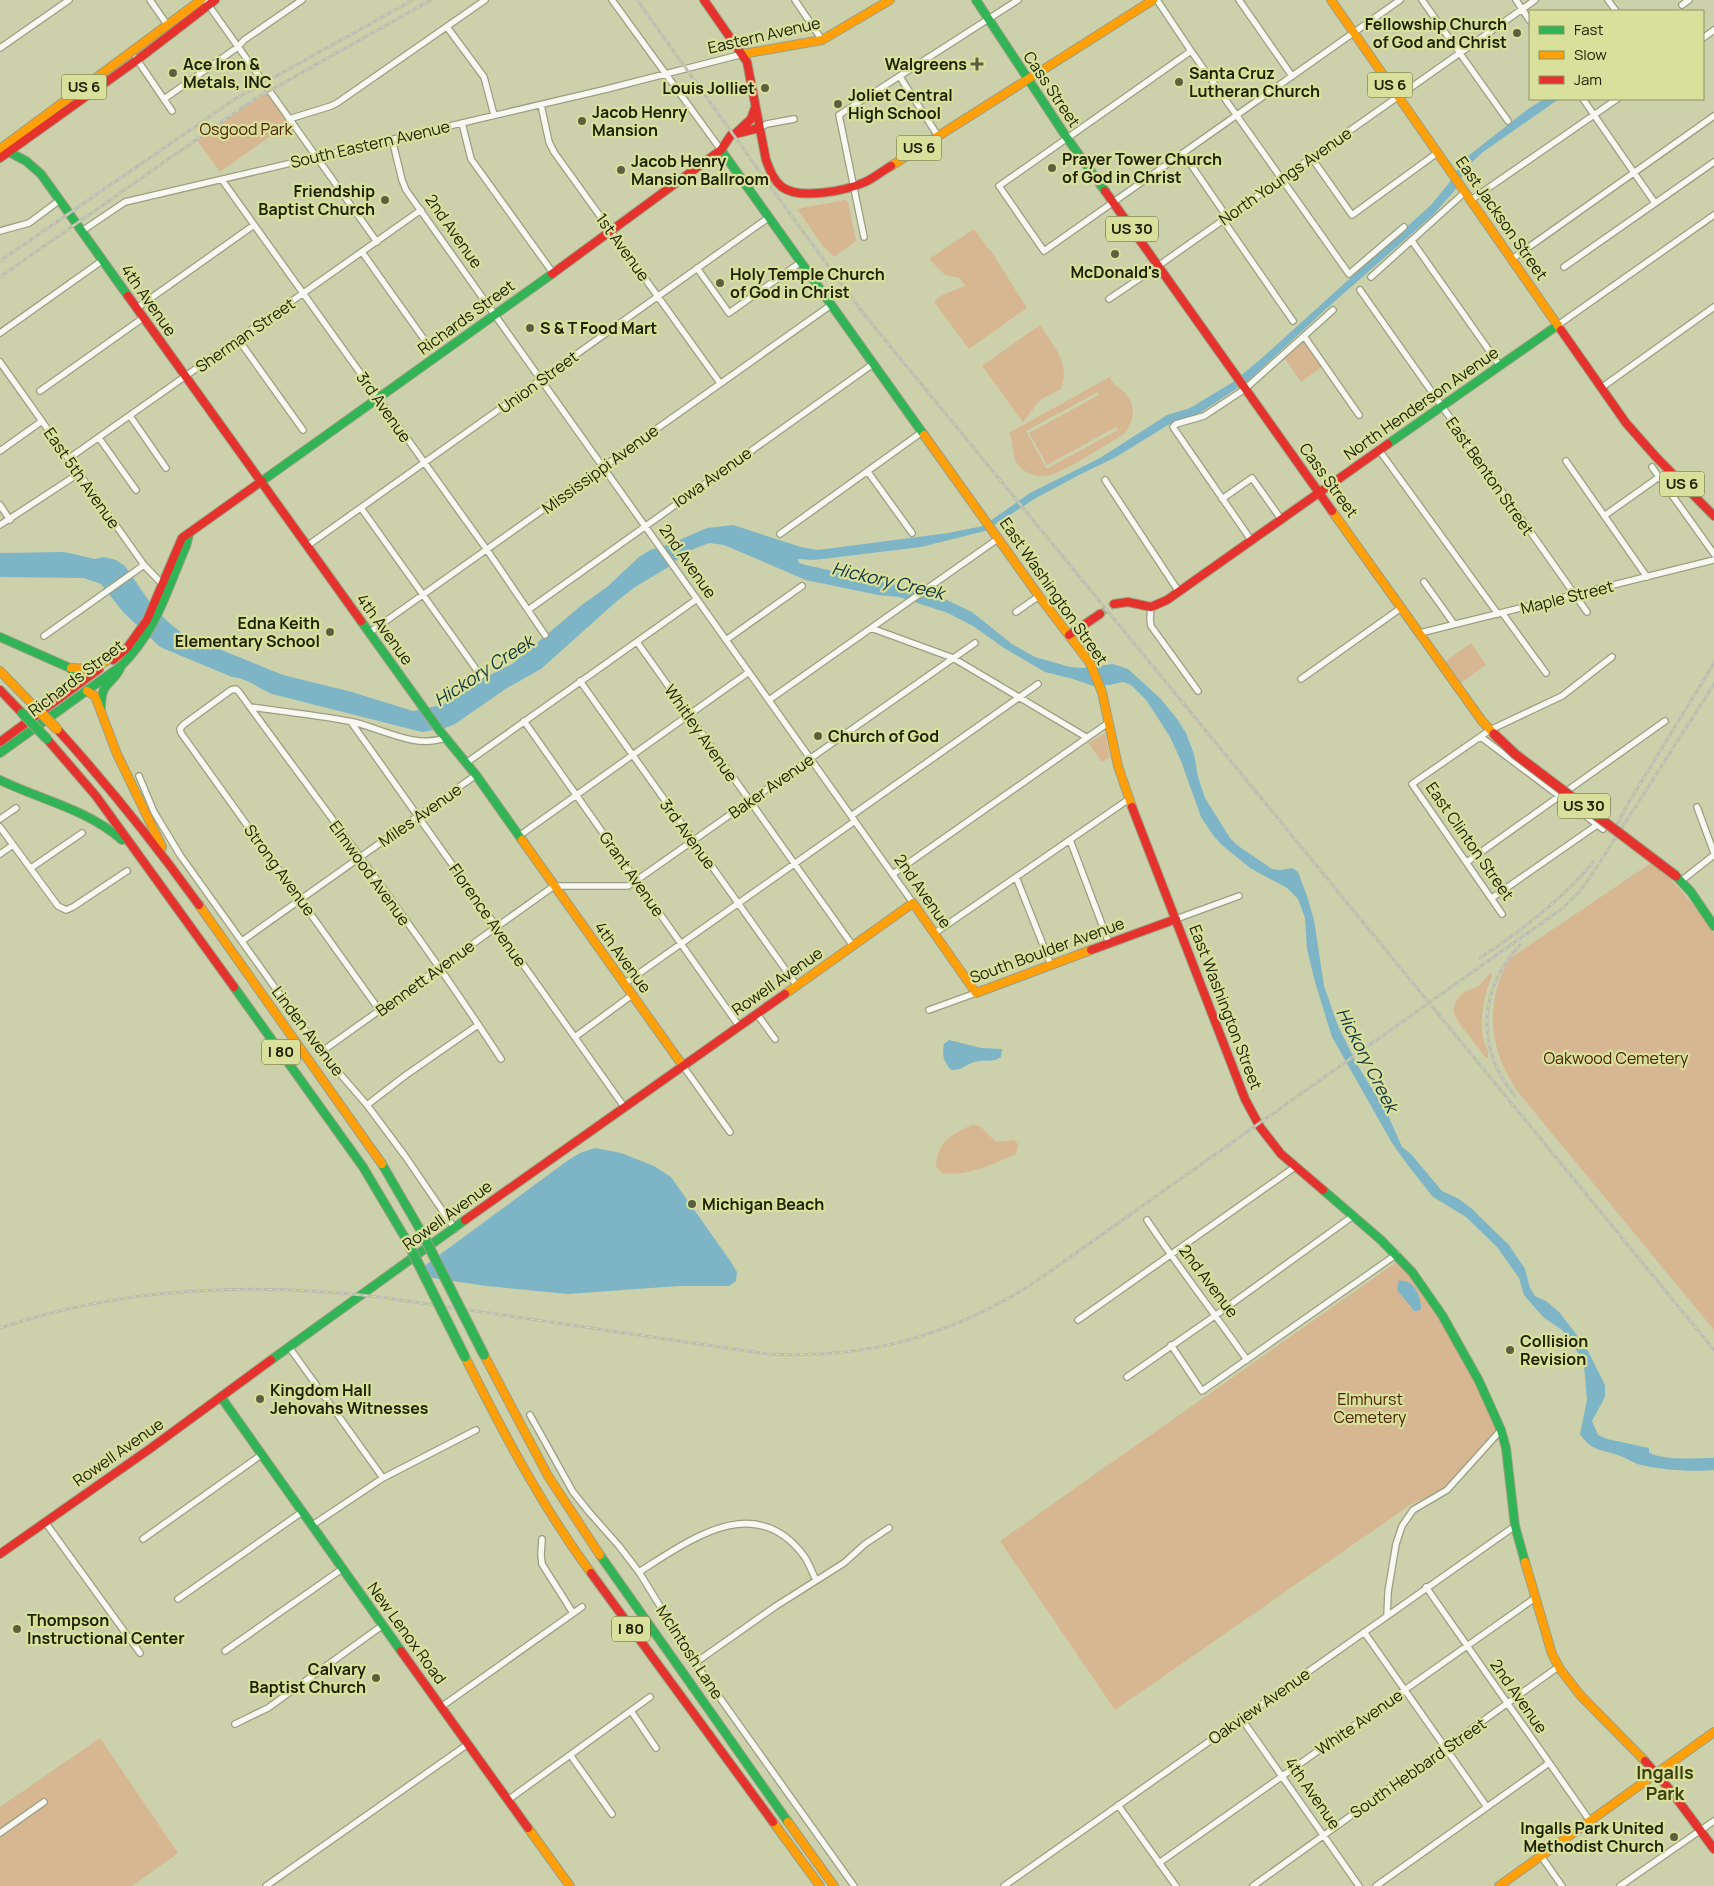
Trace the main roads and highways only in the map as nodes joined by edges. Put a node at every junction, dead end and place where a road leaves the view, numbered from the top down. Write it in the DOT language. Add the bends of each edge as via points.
graph roads {
  1 [pos="888,0"];
  2 [pos="976,0"];
  3 [pos="1155,0"];
  4 [pos="1331,0"];
  5 [pos="207,1"];
  6 [pos="709,2"];
  7 [pos="171,30"];
  8 [pos="743,54"];
  9 [pos="1028,81"];
  10 [pos="756,107"];
  11 [pos="759,128"];
  12 [pos="736,133"];
  13 [pos="3,150"];
  14 [pos="721,150"];
  15 [pos="0,158"];
  16 [pos="1558,325"];
  17 [pos="260,482"];
  18 [pos="1319,492"];
  19 [pos="1714,516"];
  20 [pos="1114,604"];
  21 [pos="1100,614"];
  22 [pos="1069,635"];
  23 [pos="0,637"];
  24 [pos="143,637"];
  25 [pos="116,657"];
  26 [pos="121,666"];
  27 [pos="70,668"];
  28 [pos="0,671"];
  29 [pos="81,682"];
  30 [pos="0,690"];
  31 [pos="87,691"];
  32 [pos="102,716"];
  33 [pos="0,742"];
  34 [pos="0,753"];
  35 [pos="1,780"];
  36 [pos="148,868"];
  37 [pos="174,870"];
  38 [pos="913,903"];
  39 [pos="1176,919"];
  40 [pos="1714,926"];
  41 [pos="976,993"];
  42 [pos="683,1066"];
  43 [pos="221,1397"];
  44 [pos="0,1554"];
  45 [pos="1714,1732"];
  46 [pos="1657,1773"];
  47 [pos="1714,1849"];
  48 [pos="570,1886"];
  49 [pos="820,1886"];
  50 [pos="834,1886"];
  51 [pos="1499,1886"];
  1 -- 8 [label="main road, Eastern Avenue" via="822,40"];
  2 -- 9 [label="main road, Cass Street"];
  3 -- 9 [label="main road, US 6"];
  4 -- 16 [label="main road, East Jackson Street / US 6"];
  5 -- 7 [label="main road, US 6"];
  6 -- 8 [label="main road, US 6"];
  7 -- 13 [label="main road, US 6" via="137,60"];
  7 -- 13 [label="main road, US 6" via="132,52"];
  8 -- 10 [label="main road, US 6"];
  9 -- 11 [label="main road, US 6" via="865,182 803,195 788,191 774,178"];
  9 -- 18 [label="main road, Cass Street / US 30"];
  10 -- 11 [label="main road, US 6"];
  10 -- 12 [label="main road, Richards Street" via="751,119"];
  11 -- 12 [label="main road"];
  12 -- 14 [label="main road, Richards Street" via="727,139"];
  13 -- 15 [label="main road"];
  13 -- 17 [label="main road, 4th Avenue" via="31,164 60,200"];
  14 -- 17 [label="main road, Richards Street"];
  14 -- 22 [label="main road, East Washington Street"];
  16 -- 18 [label="main road, North Henderson Avenue"];
  16 -- 19 [label="main road, East Jackson Street / US 6" via="1626,423"];
  17 -- 24 [label="main road, Richards Street" via="182,538 173,555 158,608"];
  17 -- 42 [label="main road, 4th Avenue" via="476,775"];
  18 -- 20 [label="main road, North Henderson Avenue" via="1160,604 1152,607 1128,602"];
  18 -- 40 [label="main road, Cass Street / US 30, bridge" via="1492,732 1515,754 1679,878"];
  21 -- 22 [label="main road"];
  22 -- 39 [label="main road, East Washington Street" via="1090,663 1102,692 1118,766"];
  23 -- 27 [label="main road"];
  24 -- 25 [label="main road, Richards Street"];
  24 -- 26 [label="main road, Richards Street" via="135,654"];
  25 -- 27 [label="main road" via="93,670"];
  25 -- 29 [label="main road, Richards Street"];
  26 -- 31 [label="main road, Richards Street"];
  26 -- 32 [label="main road" via="104,687"];
  27 -- 29 [label="main road"];
  28 -- 37 [label="main road, I 80, bridge" via="108,786"];
  29 -- 31 [label="main road"];
  29 -- 33 [label="main road, Richards Street"];
  30 -- 36 [label="main road, I 80, bridge" via="96,796"];
  31 -- 32 [label="main road" via="95,696"];
  31 -- 34 [label="main road, Richards Street"];
  32 -- 37 [label="main road" via="136,797"];
  35 -- 36 [label="main road" via="95,820 116,834"];
  36 -- 49 [label="main road, I 80, bridge" via="363,1167 407,1241 500,1427 538,1495 579,1557"];
  37 -- 50 [label="main road, I 80, bridge" via="377,1156 422,1233 552,1483"];
  38 -- 41 [label="main road, 2nd Avenue"];
  38 -- 42 [label="main road, Rowell Avenue"];
  39 -- 41 [label="main road, South Boulder Avenue"];
  39 -- 46 [label="main road, East Washington Street" via="1246,1103 1270,1141 1397,1254 1429,1294 1480,1381 1506,1448 1515,1526 1552,1654 1577,1691"];
  42 -- 43 [label="main road, Rowell Avenue"];
  43 -- 44 [label="main road, Rowell Avenue"];
  43 -- 48 [label="main road, New Lenox Road"];
  45 -- 46 [label="main road"];
  46 -- 47 [label="main road, East Washington Street"];
  46 -- 51 [label="main road"];
}
